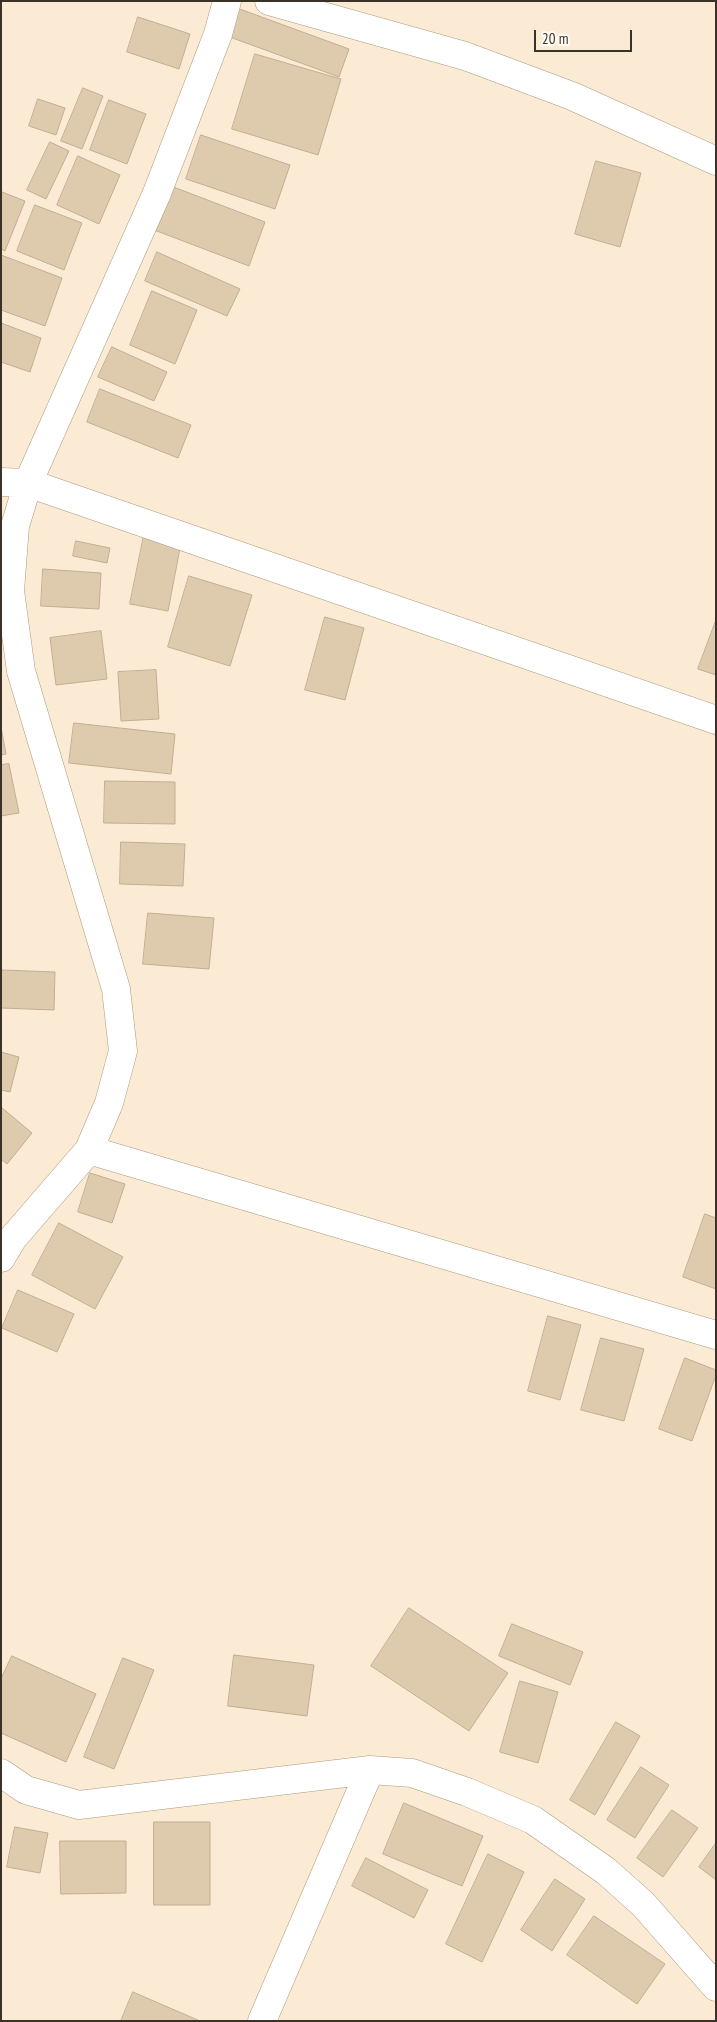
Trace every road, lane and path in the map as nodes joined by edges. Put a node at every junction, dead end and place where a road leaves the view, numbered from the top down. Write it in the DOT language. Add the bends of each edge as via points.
graph roads {
  1 [pos="227,1"];
  2 [pos="269,1"];
  3 [pos="716,161"];
  4 [pos="1,482"];
  5 [pos="28,483"];
  6 [pos="716,720"];
  7 [pos="88,1150"];
  8 [pos="1,1258"];
  9 [pos="716,1335"];
  10 [pos="370,1770"];
  11 [pos="1,1773"];
  12 [pos="716,1987"];
  13 [pos="262,2021"];
  1 -- 5 [label="street" via="218,34 157,192"];
  2 -- 3 [label="street" via="465,56 572,96"];
  4 -- 5 [label="street"];
  5 -- 6 [label="street"];
  5 -- 7 [label="street" via="15,526 10,583 22,671 116,989 123,1051 110,1103"];
  7 -- 8 [label="street" via="12,1238"];
  7 -- 9 [label="street"];
  10 -- 11 [label="street" via="79,1805 26,1790"];
  10 -- 12 [label="street" via="412,1773 533,1820 606,1871 635,1897"];
  10 -- 13 [label="street"];
}
